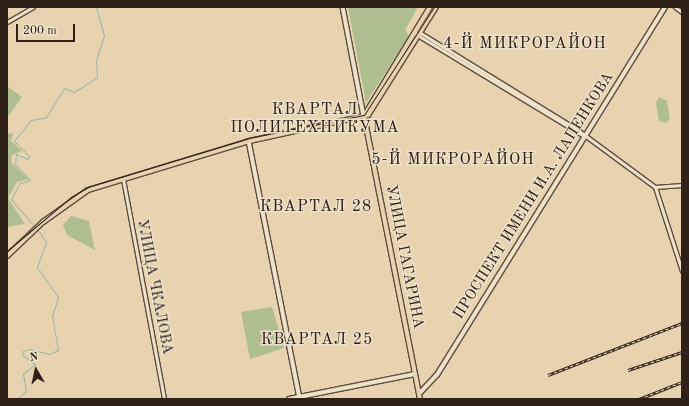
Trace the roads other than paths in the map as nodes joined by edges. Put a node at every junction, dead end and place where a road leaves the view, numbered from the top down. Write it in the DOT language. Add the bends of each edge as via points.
graph roads {
  1 [pos="33,7"];
  2 [pos="343,7"];
  3 [pos="430,7"];
  4 [pos="436,7"];
  5 [pos="665,7"];
  6 [pos="675,7"];
  7 [pos="682,12"];
  8 [pos="7,22"];
  9 [pos="417,33"];
  10 [pos="364,116"];
  11 [pos="586,136"];
  12 [pos="249,142"];
  13 [pos="123,179"];
  14 [pos="682,185"];
  15 [pos="655,186"];
  16 [pos="7,256"];
  17 [pos="682,271"];
  18 [pos="415,374"];
  19 [pos="419,394"];
  20 [pos="300,398"];
  21 [pos="164,399"];
  22 [pos="289,399"];
  23 [pos="420,399"];
  1 -- 8 [label="street"];
  2 -- 10 [label="main road, УЛИЦА ГАГАРИНА"];
  3 -- 9 [label="main road"];
  4 -- 9 [label="main road"];
  5 -- 11 [label="main road, ПРОСПЕКТ ИМЕНИ И.А. ЛАПЕНКОВА"];
  6 -- 7 [label="street"];
  9 -- 10 [label="main road" via="371,112"];
  9 -- 11 [label="street"];
  10 -- 12 [label="main road"];
  10 -- 18 [label="main road, УЛИЦА ГАГАРИНА"];
  11 -- 15 [label="street"];
  11 -- 19 [label="main road, ПРОСПЕКТ ИМЕНИ И.А. ЛАПЕНКОВА" via="437,375"];
  12 -- 13 [label="main road"];
  12 -- 20 [label="main road"];
  13 -- 16 [label="main road" via="80,193"];
  13 -- 21 [label="street, УЛИЦА ЧКАЛОВА"];
  14 -- 15 [label="street"];
  15 -- 17 [label="street"];
  18 -- 19 [label="main road, УЛИЦА ГАГАРИНА"];
  18 -- 20 [label="main road"];
  19 -- 23 [label="main road, УЛИЦА ГАГАРИНА"];
  20 -- 22 [label="main road"];
}
